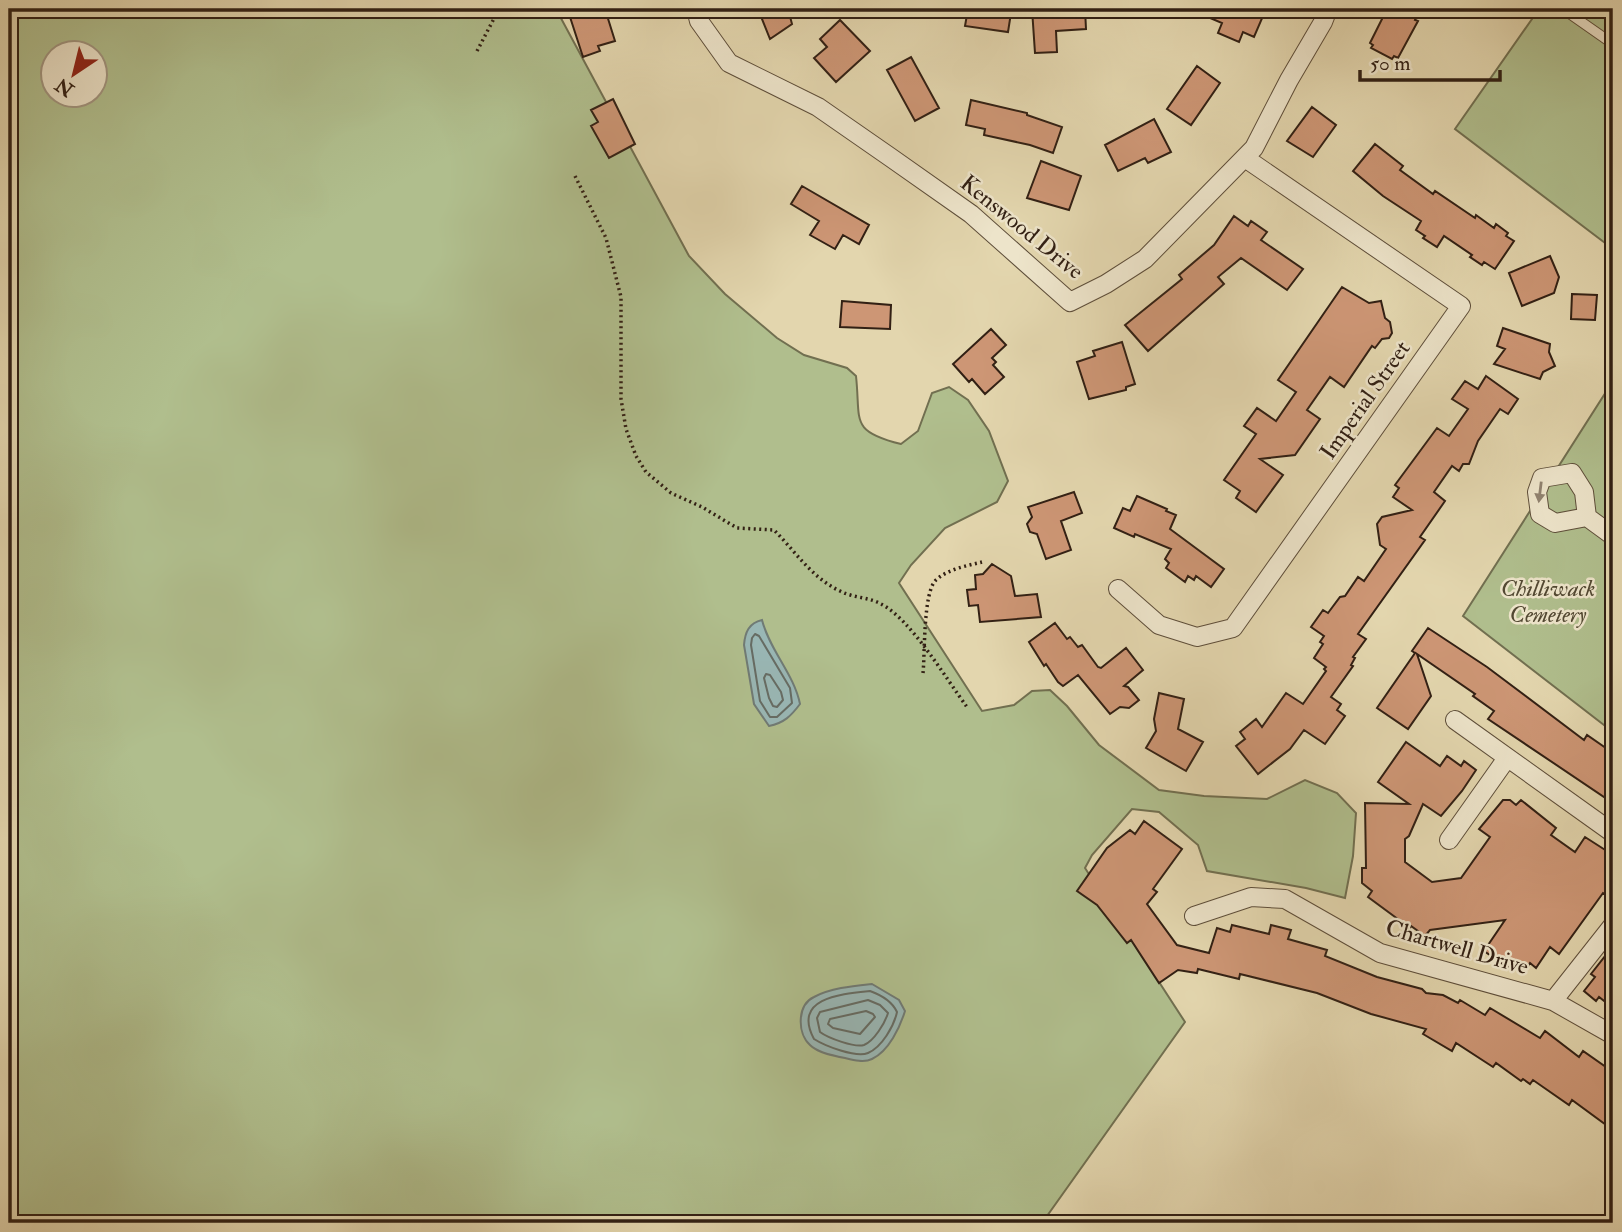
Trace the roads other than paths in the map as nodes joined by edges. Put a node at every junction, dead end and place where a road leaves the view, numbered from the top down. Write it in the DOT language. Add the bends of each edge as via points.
graph roads {
  1 [pos="696,9"];
  2 [pos="1328,9"];
  3 [pos="1563,9"];
  4 [pos="1613,44"];
  5 [pos="1245,158"];
  6 [pos="1587,517"];
  7 [pos="1613,536"];
  8 [pos="1118,589"];
  9 [pos="1455,720"];
  10 [pos="1507,758"];
  11 [pos="1613,833"];
  12 [pos="1449,840"];
  13 [pos="1194,916"];
  14 [pos="1613,925"];
  15 [pos="1553,1001"];
  16 [pos="1613,1035"];
  1 -- 5 [label="street, Kenswood Drive" via="699,21 729,63 818,107 910,171 971,214 1070,302 1145,259"];
  2 -- 5 [label="street, Kenswood Drive"];
  3 -- 4 [label="lane"];
  5 -- 8 [label="street, Imperial Street" via="1461,306 1233,628 1197,637 1158,625"];
  6 -- 7 [label="street"];
  9 -- 10 [label="street"];
  10 -- 11 [label="street"];
  10 -- 12 [label="street"];
  13 -- 15 [label="street, Chartwell Drive" via="1251,897 1285,899 1380,953"];
  14 -- 15 [label="street"];
  15 -- 16 [label="street, Chartwell Drive"];
}
